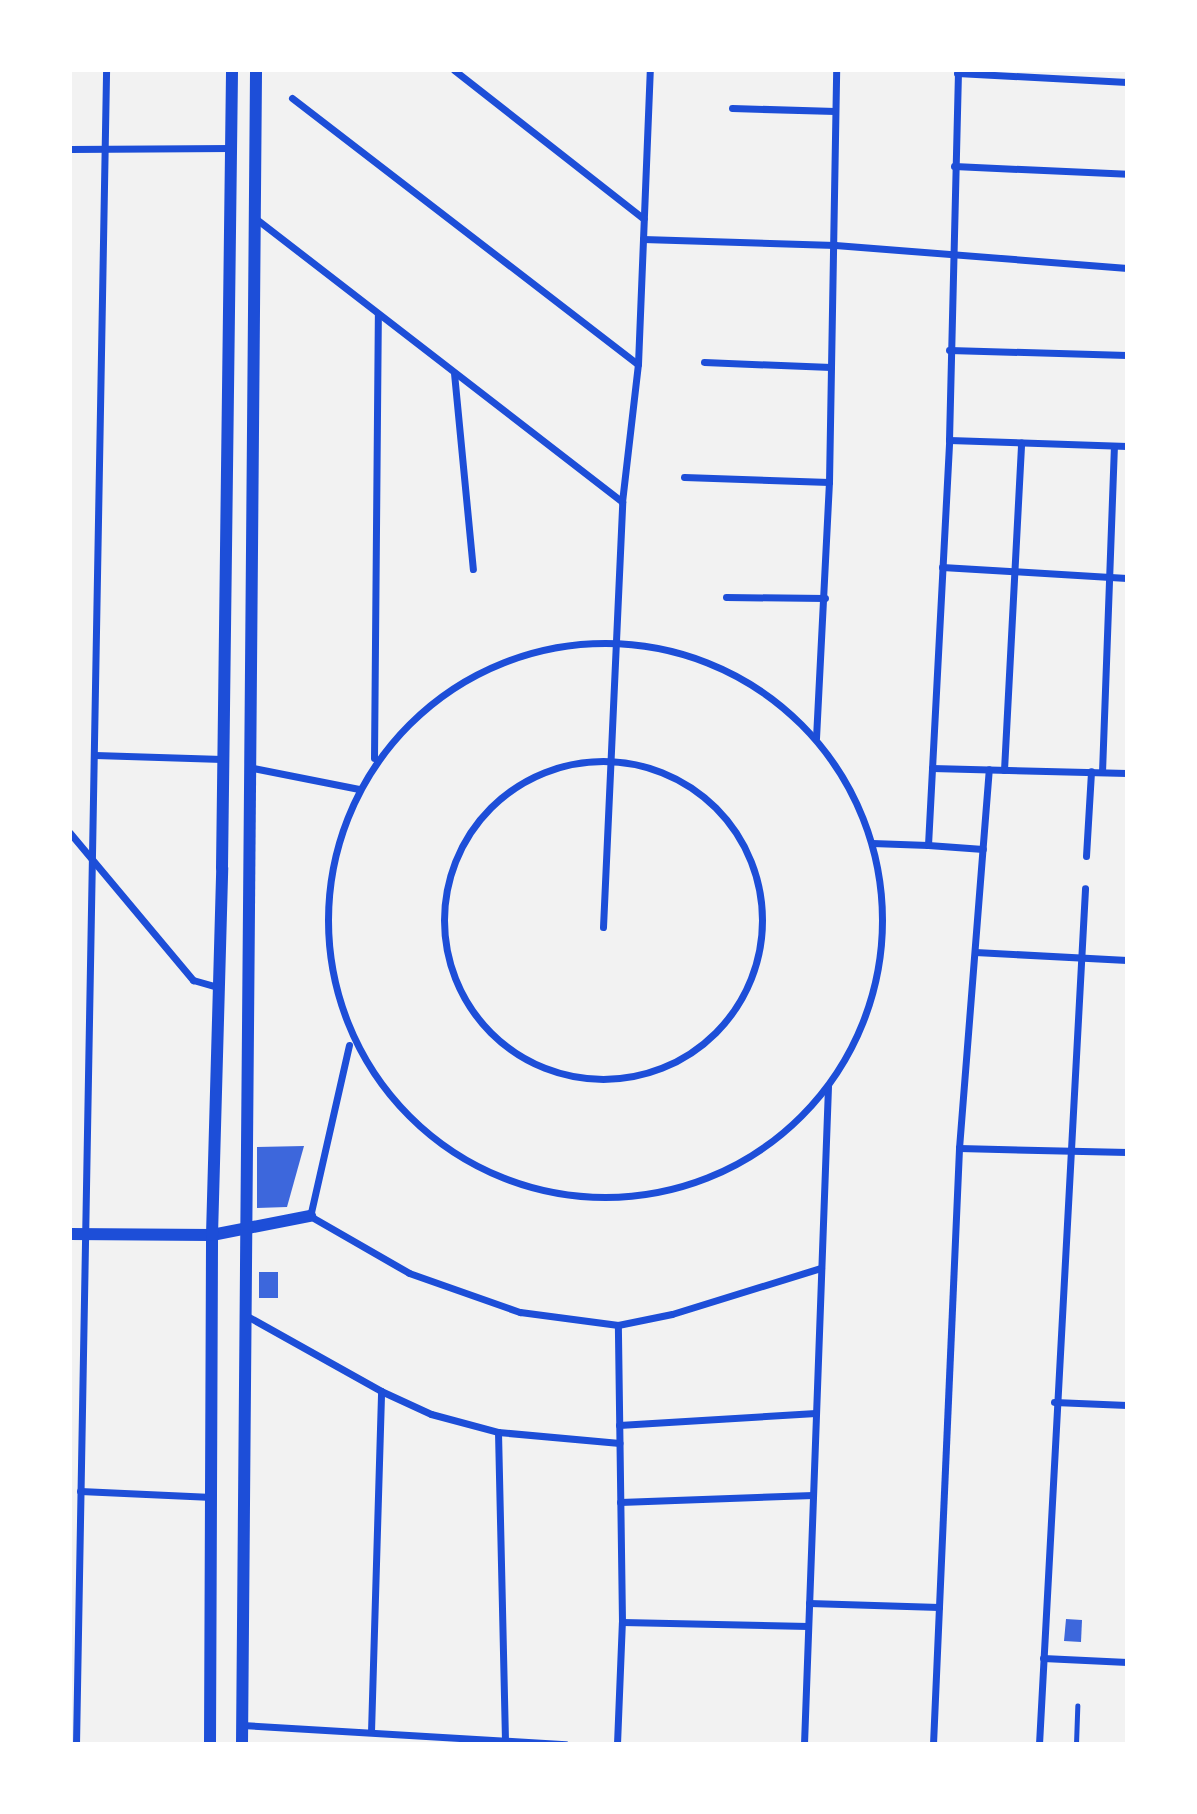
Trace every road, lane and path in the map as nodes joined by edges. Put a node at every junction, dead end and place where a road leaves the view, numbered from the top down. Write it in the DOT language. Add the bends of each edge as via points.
graph roads {
  1 [pos="106,70"];
  2 [pos="232,70"];
  3 [pos="256,70"];
  4 [pos="454,70"];
  5 [pos="650,70"];
  6 [pos="836,70"];
  7 [pos="958,71"];
  8 [pos="1127,82"];
  9 [pos="292,98"];
  10 [pos="732,108"];
  11 [pos="835,111"];
  12 [pos="104,147"];
  13 [pos="231,148"];
  14 [pos="70,149"];
  15 [pos="954,166"];
  16 [pos="1127,174"];
  17 [pos="255,218"];
  18 [pos="644,219"];
  19 [pos="643,239"];
  20 [pos="835,245"];
  21 [pos="951,256"];
  22 [pos="1127,268"];
  23 [pos="378,314"];
  24 [pos="949,350"];
  25 [pos="1127,355"];
  26 [pos="704,362"];
  27 [pos="638,364"];
  28 [pos="831,367"];
  29 [pos="454,373"];
  30 [pos="949,439"];
  31 [pos="1021,442"];
  32 [pos="1114,446"];
  33 [pos="1127,446"];
  34 [pos="684,477"];
  35 [pos="829,482"];
  36 [pos="622,502"];
  37 [pos="942,567"];
  38 [pos="473,569"];
  39 [pos="1015,571"];
  40 [pos="1110,577"];
  41 [pos="1127,578"];
  42 [pos="726,597"];
  43 [pos="825,598"];
  44 [pos="615,640"];
  45 [pos="816,738"];
  46 [pos="95,755"];
  47 [pos="222,758"];
  48 [pos="374,758"];
  49 [pos="613,761"];
  50 [pos="253,768"];
  51 [pos="932,768"];
  52 [pos="989,769"];
  53 [pos="1004,770"];
  54 [pos="1091,771"];
  55 [pos="1102,772"];
  56 [pos="1127,773"];
  57 [pos="359,789"];
  58 [pos="70,833"];
  59 [pos="872,843"];
  60 [pos="928,845"];
  61 [pos="983,849"];
  62 [pos="1086,856"];
  63 [pos="91,860"];
  64 [pos="1085,888"];
  65 [pos="603,927"];
  66 [pos="975,952"];
  67 [pos="1082,959"];
  68 [pos="1127,960"];
  69 [pos="218,987"];
  70 [pos="349,1045"];
  71 [pos="828,1086"];
  72 [pos="959,1148"];
  73 [pos="1071,1150"];
  74 [pos="1127,1152"];
  75 [pos="310,1216"];
  76 [pos="246,1232"];
  77 [pos="70,1234"];
  78 [pos="84,1234"];
  79 [pos="212,1235"];
  80 [pos="821,1268"];
  81 [pos="247,1316"];
  82 [pos="618,1325"];
  83 [pos="381,1391"];
  84 [pos="1054,1402"];
  85 [pos="1127,1405"];
  86 [pos="816,1413"];
  87 [pos="619,1425"];
  88 [pos="498,1432"];
  89 [pos="620,1443"];
  90 [pos="80,1491"];
  91 [pos="813,1494"];
  92 [pos="213,1497"];
  93 [pos="620,1502"];
  94 [pos="809,1603"];
  95 [pos="939,1607"];
  96 [pos="622,1622"];
  97 [pos="808,1626"];
  98 [pos="1042,1658"];
  99 [pos="1127,1662"];
  100 [pos="1077,1706"];
  101 [pos="242,1725"];
  102 [pos="371,1732"];
  103 [pos="502,1738"];
  104 [pos="76,1744"];
  105 [pos="210,1744"];
  106 [pos="242,1744"];
  107 [pos="512,1744"];
  108 [pos="565,1744"];
  109 [pos="617,1744"];
  110 [pos="804,1744"];
  111 [pos="933,1744"];
  112 [pos="1039,1744"];
  113 [pos="1076,1744"];
  1 -- 12 [label="street"];
  2 -- 13 [label="street"];
  3 -- 17 [label="street"];
  4 -- 18 [label="street"];
  5 -- 18 [label="street"];
  6 -- 11 [label="street"];
  7 -- 8 [label="street"];
  7 -- 15 [label="street"];
  9 -- 27 [label="street"];
  10 -- 11 [label="street"];
  11 -- 20 [label="street"];
  12 -- 13 [label="street"];
  12 -- 14 [label="street"];
  12 -- 46 [label="street"];
  13 -- 47 [label="street"];
  15 -- 16 [label="street"];
  15 -- 21 [label="street"];
  17 -- 23 [label="street"];
  17 -- 50 [label="street"];
  18 -- 19 [label="street"];
  19 -- 20 [label="street"];
  19 -- 27 [label="street"];
  20 -- 21 [label="street"];
  20 -- 28 [label="street"];
  21 -- 22 [label="street"];
  21 -- 24 [label="street"];
  23 -- 29 [label="street"];
  23 -- 48 [label="street"];
  24 -- 25 [label="street"];
  24 -- 30 [label="street"];
  26 -- 28 [label="street"];
  27 -- 36 [label="street"];
  28 -- 35 [label="street"];
  29 -- 36 [label="street"];
  29 -- 38 [label="street"];
  30 -- 31 [label="street"];
  30 -- 37 [label="street"];
  31 -- 32 [label="street"];
  31 -- 39 [label="street"];
  32 -- 33 [label="street"];
  32 -- 40 [label="street"];
  34 -- 35 [label="street"];
  35 -- 43 [label="street"];
  36 -- 44 [label="street"];
  37 -- 39 [label="street"];
  37 -- 51 [label="street"];
  39 -- 40 [label="street"];
  39 -- 53 [label="street"];
  40 -- 41 [label="street"];
  40 -- 55 [label="street"];
  42 -- 43 [label="street"];
  43 -- 45 [label="street"];
  44 -- 45 [label="street" via="691,654 759,687"];
  44 -- 48 [label="street" via="522,651 437,692"];
  44 -- 49 [label="street"];
  45 -- 59 [label="street" via="850,788"];
  46 -- 47 [label="street"];
  46 -- 63 [label="street"];
  47 -- 69 [label="street"];
  48 -- 57 [label="street"];
  49 -- 49 [label="street" via="560,766 503,797 474,824 450,871 442,923 452,975 478,1020 530,1060 567,1075 619,1078 670,1064 714,1035 738,1003 762,943 761,890 742,841 709,800 664,772"];
  49 -- 65 [label="street"];
  50 -- 57 [label="street"];
  50 -- 76 [label="street"];
  51 -- 52 [label="street"];
  51 -- 60 [label="street"];
  52 -- 53 [label="street"];
  52 -- 61 [label="street"];
  53 -- 54 [label="street"];
  54 -- 55 [label="street"];
  54 -- 62 [label="street"];
  55 -- 56 [label="street"];
  57 -- 70 [label="street" via="333,929 336,992"];
  58 -- 63 [label="street"];
  59 -- 60 [label="street"];
  59 -- 71 [label="street" via="883,906 878,970 860,1030"];
  60 -- 61 [label="street"];
  61 -- 66 [label="street"];
  63 -- 69 [label="street" via="193,980"];
  63 -- 78 [label="street"];
  64 -- 67 [label="street"];
  66 -- 67 [label="street"];
  66 -- 72 [label="street"];
  67 -- 68 [label="street"];
  67 -- 73 [label="street"];
  69 -- 79 [label="street"];
  70 -- 71 [label="street" via="397,1112 461,1162 550,1193 618,1198 698,1182 770,1143"];
  70 -- 75 [label="street"];
  71 -- 80 [label="street"];
  72 -- 73 [label="street"];
  72 -- 95 [label="street"];
  73 -- 74 [label="street"];
  73 -- 84 [label="street"];
  75 -- 76 [label="street"];
  75 -- 82 [label="street" via="409,1273 520,1312"];
  76 -- 79 [label="street"];
  76 -- 81 [label="street"];
  77 -- 78 [label="street"];
  78 -- 79 [label="street"];
  78 -- 90 [label="street"];
  79 -- 92 [label="street"];
  80 -- 82 [label="street" via="672,1314"];
  80 -- 86 [label="street"];
  81 -- 83 [label="street"];
  81 -- 101 [label="street"];
  82 -- 87 [label="street"];
  83 -- 88 [label="street" via="431,1414"];
  83 -- 102 [label="street"];
  84 -- 85 [label="street"];
  84 -- 98 [label="street"];
  86 -- 87 [label="street"];
  86 -- 91 [label="street"];
  87 -- 89 [label="street"];
  88 -- 89 [label="street"];
  88 -- 103 [label="street"];
  89 -- 93 [label="street"];
  90 -- 92 [label="street"];
  90 -- 104 [label="street"];
  91 -- 93 [label="street"];
  91 -- 94 [label="street"];
  92 -- 105 [label="street"];
  93 -- 96 [label="street"];
  94 -- 95 [label="street"];
  94 -- 97 [label="street"];
  95 -- 111 [label="street"];
  96 -- 97 [label="street"];
  96 -- 109 [label="street"];
  97 -- 110 [label="street"];
  98 -- 99 [label="street"];
  98 -- 112 [label="street"];
  100 -- 113 [label="lane"];
  101 -- 102 [label="street"];
  101 -- 106 [label="street"];
  102 -- 103 [label="street"];
  103 -- 107 [label="street"];
  103 -- 108 [label="street"];
}
